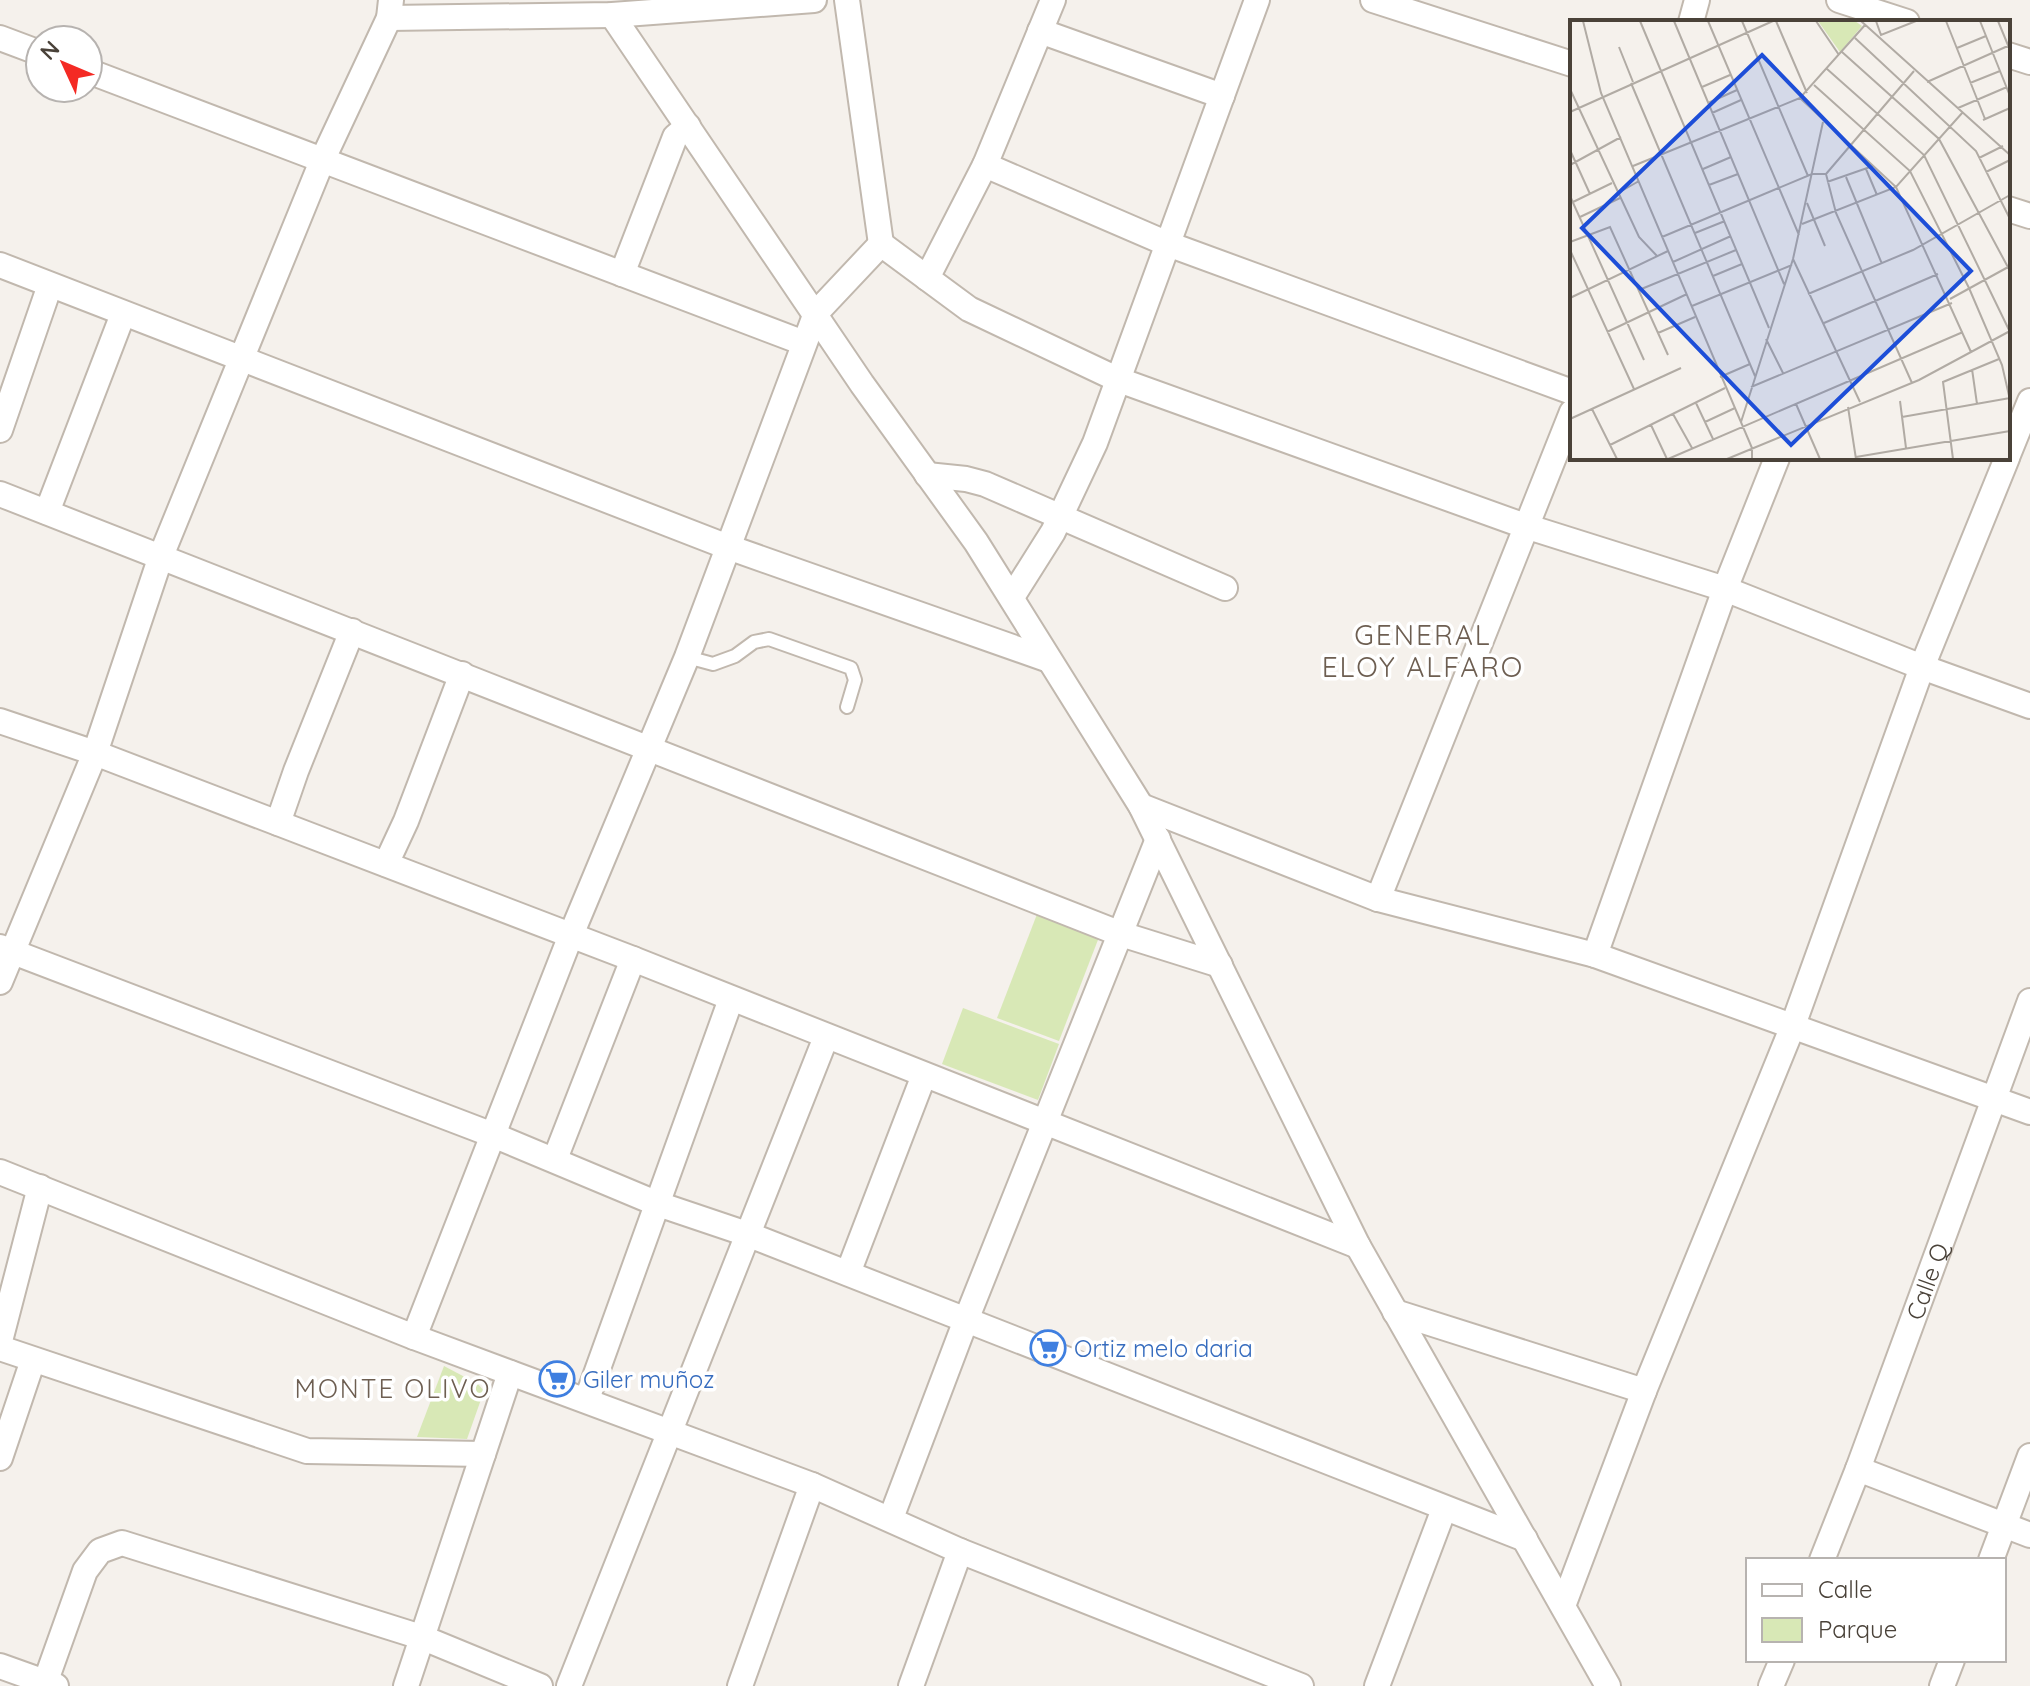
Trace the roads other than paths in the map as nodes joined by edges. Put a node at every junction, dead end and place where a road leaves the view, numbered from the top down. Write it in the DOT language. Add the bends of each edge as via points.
graph roads {
  1 [pos="814,0"];
  2 [pos="847,0"];
  3 [pos="1053,0"];
  4 [pos="1257,0"];
  5 [pos="1373,0"];
  6 [pos="1697,0"];
  7 [pos="1839,0"];
  8 [pos="390,9"];
  9 [pos="612,15"];
  10 [pos="1692,20"];
  11 [pos="1901,20"];
  12 [pos="1040,31"];
  13 [pos="0,38"];
  14 [pos="24,47"];
  15 [pos="2010,56"];
  16 [pos="2030,62"];
  17 [pos="1570,63"];
  18 [pos="104,77"];
  19 [pos="1222,96"];
  20 [pos="688,126"];
  21 [pos="322,161"];
  22 [pos="985,165"];
  23 [pos="2010,210"];
  24 [pos="2030,216"];
  25 [pos="881,244"];
  26 [pos="1168,244"];
  27 [pos="0,265"];
  28 [pos="622,274"];
  29 [pos="927,278"];
  30 [pos="50,285"];
  31 [pos="816,313"];
  32 [pos="123,314"];
  33 [pos="804,343"];
  34 [pos="241,360"];
  35 [pos="1119,380"];
  36 [pos="1570,391"];
  37 [pos="2030,401"];
  38 [pos="1570,417"];
  39 [pos="0,430"];
  40 [pos="2010,450"];
  41 [pos="1776,460"];
  42 [pos="2006,460"];
  43 [pos="927,475"];
  44 [pos="0,494"];
  45 [pos="47,512"];
  46 [pos="1060,517"];
  47 [pos="1525,526"];
  48 [pos="728,547"];
  49 [pos="161,556"];
  50 [pos="1225,588"];
  51 [pos="1725,589"];
  52 [pos="1012,597"];
  53 [pos="352,631"];
  54 [pos="687,657"];
  55 [pos="1049,660"];
  56 [pos="1922,667"];
  57 [pos="462,674"];
  58 [pos="2030,706"];
  59 [pos="847,707"];
  60 [pos="0,721"];
  61 [pos="650,747"];
  62 [pos="95,753"];
  63 [pos="1141,806"];
  64 [pos="278,823"];
  65 [pos="1158,839"];
  66 [pos="386,864"];
  67 [pos="1378,899"];
  68 [pos="1121,934"];
  69 [pos="571,935"];
  70 [pos="6,950"];
  71 [pos="1595,955"];
  72 [pos="633,959"];
  73 [pos="1220,965"];
  74 [pos="0,982"];
  75 [pos="731,999"];
  76 [pos="2030,1001"];
  77 [pos="1792,1028"];
  78 [pos="826,1037"];
  79 [pos="924,1075"];
  80 [pos="1993,1100"];
  81 [pos="2030,1112"];
  82 [pos="1047,1122"];
  83 [pos="493,1135"];
  84 [pos="555,1159"];
  85 [pos="0,1172"];
  86 [pos="40,1187"];
  87 [pos="658,1204"];
  88 [pos="747,1234"];
  89 [pos="1358,1246"];
  90 [pos="848,1273"];
  91 [pos="1395,1312"];
  92 [pos="966,1320"];
  93 [pos="414,1337"];
  94 [pos="0,1341"];
  95 [pos="0,1348"];
  96 [pos="33,1360"];
  97 [pos="510,1373"];
  98 [pos="1644,1391"];
  99 [pos="587,1399"];
  100 [pos="670,1433"];
  101 [pos="483,1454"];
  102 [pos="2030,1456"];
  103 [pos="0,1458"];
  104 [pos="1858,1469"];
  105 [pos="812,1485"];
  106 [pos="1444,1509"];
  107 [pos="891,1518"];
  108 [pos="2004,1525"];
  109 [pos="2030,1535"];
  110 [pos="1525,1539"];
  111 [pos="960,1551"];
  112 [pos="1823,1558"];
  113 [pos="1992,1558"];
  114 [pos="1563,1606"];
  115 [pos="421,1637"];
  116 [pos="1781,1662"];
  117 [pos="1951,1662"];
  118 [pos="0,1666"];
  119 [pos="49,1685"];
  120 [pos="406,1686"];
  121 [pos="540,1686"];
  122 [pos="569,1686"];
  123 [pos="740,1686"];
  124 [pos="911,1686"];
  125 [pos="1301,1686"];
  126 [pos="1377,1686"];
  127 [pos="1608,1686"];
  128 [pos="1771,1686"];
  129 [pos="1942,1686"];
  1 -- 9 [label="street"];
  2 -- 25 [label="street"];
  3 -- 12 [label="street"];
  4 -- 19 [label="street"];
  5 -- 17 [label="street"];
  6 -- 10 [label="street"];
  7 -- 11 [label="street"];
  8 -- 9 [label="street"];
  8 -- 21 [label="street"];
  9 -- 20 [label="street"];
  12 -- 19 [label="street"];
  12 -- 22 [label="street"];
  13 -- 14 [label="street"];
  15 -- 16 [label="street"];
  18 -- 21 [label="street"];
  19 -- 26 [label="street"];
  20 -- 28 [label="street" via="675,137"];
  20 -- 31 [label="street"];
  21 -- 28 [label="street"];
  21 -- 34 [label="street"];
  22 -- 26 [label="street"];
  22 -- 29 [label="street"];
  23 -- 24 [label="street"];
  25 -- 29 [label="street"];
  25 -- 31 [label="street"];
  26 -- 35 [label="street"];
  26 -- 36 [label="street"];
  27 -- 30 [label="street"];
  28 -- 33 [label="street"];
  29 -- 35 [label="street" via="969,309"];
  30 -- 32 [label="street"];
  30 -- 39 [label="street"];
  31 -- 33 [label="street"];
  31 -- 43 [label="street"];
  32 -- 34 [label="street"];
  32 -- 45 [label="street"];
  33 -- 48 [label="street"];
  34 -- 48 [label="street"];
  34 -- 49 [label="street"];
  35 -- 46 [label="street"];
  35 -- 47 [label="street"];
  37 -- 40 [label="street"];
  38 -- 47 [label="street"];
  41 -- 51 [label="street"];
  42 -- 56 [label="street"];
  43 -- 46 [label="street" via="985,484"];
  43 -- 52 [label="street"];
  44 -- 45 [label="street"];
  45 -- 49 [label="street"];
  46 -- 50 [label="street"];
  46 -- 52 [label="street"];
  47 -- 51 [label="street"];
  47 -- 67 [label="street"];
  48 -- 54 [label="street"];
  48 -- 55 [label="street"];
  49 -- 53 [label="street"];
  49 -- 62 [label="street"];
  51 -- 56 [label="street"];
  51 -- 71 [label="street"];
  52 -- 55 [label="street"];
  53 -- 57 [label="street"];
  53 -- 64 [label="street"];
  54 -- 59 [label="lane" via="713,664 769,639 851,668 855,680"];
  54 -- 61 [label="street"];
  55 -- 63 [label="street"];
  56 -- 58 [label="street"];
  56 -- 77 [label="street"];
  57 -- 61 [label="street"];
  57 -- 66 [label="street"];
  60 -- 62 [label="street"];
  61 -- 68 [label="street"];
  61 -- 69 [label="street"];
  62 -- 64 [label="street"];
  62 -- 70 [label="street"];
  63 -- 65 [label="street"];
  63 -- 67 [label="street"];
  64 -- 66 [label="street"];
  65 -- 68 [label="street"];
  65 -- 73 [label="street"];
  66 -- 69 [label="street"];
  67 -- 71 [label="street"];
  68 -- 73 [label="street"];
  68 -- 82 [label="street"];
  69 -- 72 [label="street"];
  69 -- 83 [label="street"];
  70 -- 74 [label="street"];
  70 -- 83 [label="street"];
  71 -- 77 [label="street"];
  72 -- 75 [label="street"];
  72 -- 84 [label="street"];
  73 -- 89 [label="street"];
  75 -- 78 [label="street"];
  75 -- 87 [label="street"];
  76 -- 80 [label="street, Calle Q"];
  77 -- 80 [label="street"];
  77 -- 98 [label="street"];
  78 -- 79 [label="street"];
  78 -- 88 [label="street"];
  79 -- 82 [label="street"];
  79 -- 90 [label="street"];
  80 -- 81 [label="street"];
  80 -- 104 [label="street, Calle Q"];
  82 -- 89 [label="street"];
  82 -- 92 [label="street"];
  83 -- 84 [label="street"];
  83 -- 93 [label="street"];
  84 -- 87 [label="street"];
  85 -- 86 [label="street"];
  86 -- 93 [label="street"];
  86 -- 94 [label="street"];
  87 -- 88 [label="street"];
  87 -- 99 [label="street"];
  88 -- 90 [label="street"];
  88 -- 100 [label="street"];
  89 -- 91 [label="street"];
  90 -- 92 [label="street"];
  91 -- 98 [label="street"];
  91 -- 110 [label="street"];
  92 -- 106 [label="street"];
  92 -- 107 [label="street"];
  93 -- 97 [label="street"];
  95 -- 96 [label="street"];
  96 -- 101 [label="street" via="307,1451"];
  96 -- 103 [label="street"];
  97 -- 99 [label="street"];
  97 -- 101 [label="street"];
  98 -- 114 [label="street"];
  99 -- 100 [label="street"];
  100 -- 105 [label="street"];
  100 -- 122 [label="street"];
  101 -- 115 [label="street"];
  102 -- 108 [label="street"];
  104 -- 108 [label="street"];
  104 -- 112 [label="street, Calle Q"];
  105 -- 107 [label="street"];
  105 -- 123 [label="street"];
  106 -- 110 [label="street"];
  106 -- 126 [label="street"];
  107 -- 111 [label="street"];
  108 -- 109 [label="street"];
  108 -- 113 [label="street"];
  110 -- 114 [label="street"];
  111 -- 124 [label="street"];
  111 -- 125 [label="street"];
  114 -- 127 [label="street"];
  115 -- 119 [label="street" via="122,1543 100,1551 85,1571"];
  115 -- 120 [label="street"];
  115 -- 121 [label="street"];
  116 -- 128 [label="street"];
  117 -- 129 [label="street"];
  118 -- 119 [label="street"];
}
